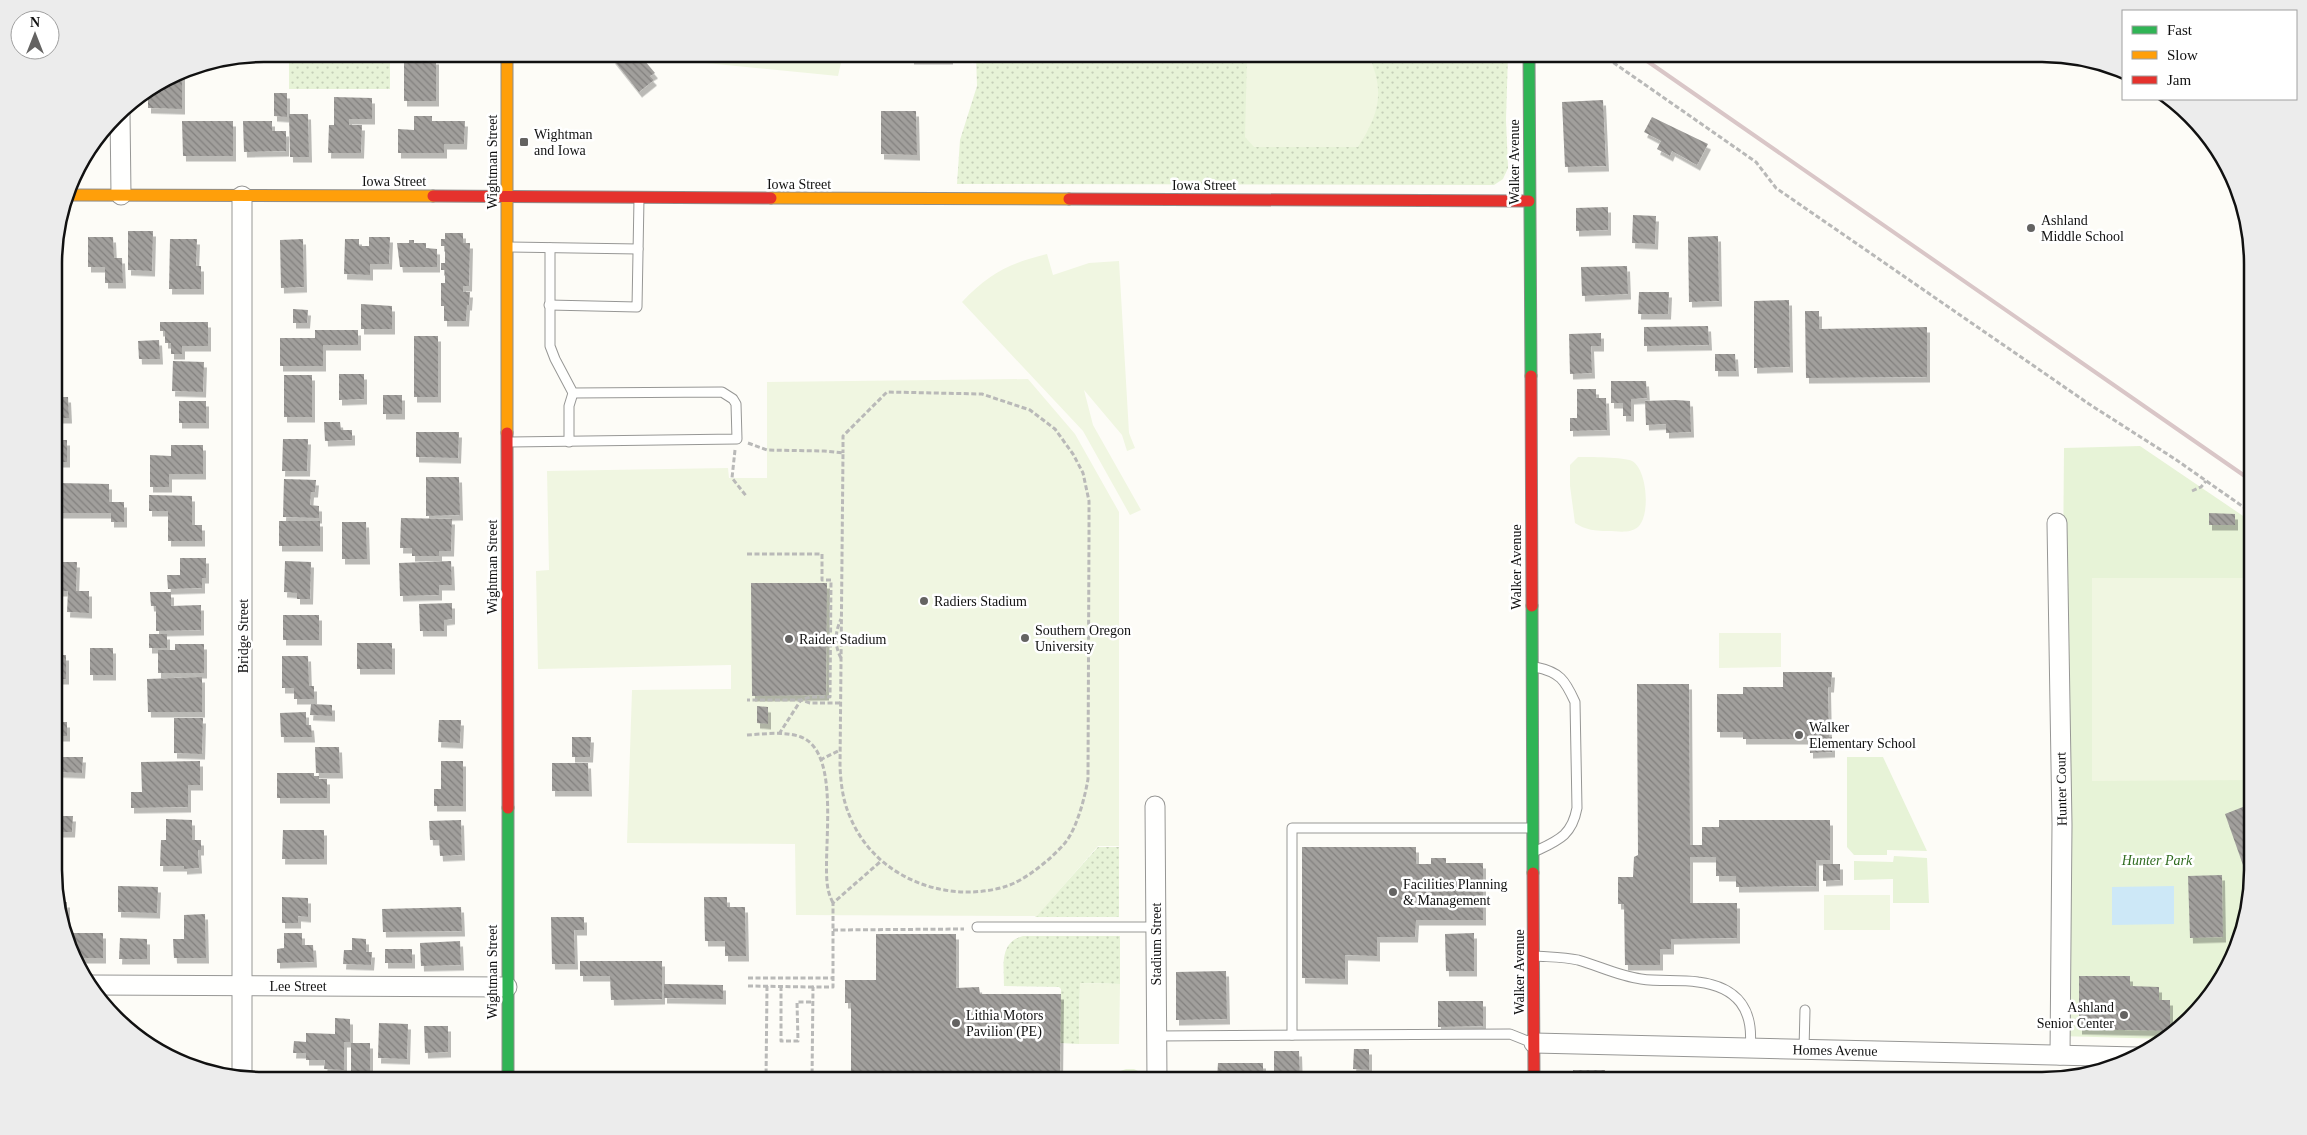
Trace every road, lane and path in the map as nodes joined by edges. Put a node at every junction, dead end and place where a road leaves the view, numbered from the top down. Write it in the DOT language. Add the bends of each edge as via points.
graph roads {
  1 [pos="506,62"];
  2 [pos="1529,62"];
  3 [pos="1612,62"];
  4 [pos="120,124"];
  5 [pos="75,195"];
  6 [pos="121,196"];
  7 [pos="242,196"];
  8 [pos="506,197"];
  9 [pos="639,198"];
  10 [pos="1529,201"];
  11 [pos="507,247"];
  12 [pos="550,248"];
  13 [pos="638,250"];
  14 [pos="549,305"];
  15 [pos="573,393"];
  16 [pos="736,439"];
  17 [pos="507,442"];
  18 [pos="569,442"];
  19 [pos="843,453"];
  20 [pos="2206,481"];
  21 [pos="2192,491"];
  22 [pos="747,496"];
  23 [pos="2244,507"];
  24 [pos="2057,523"];
  25 [pos="747,554"];
  26 [pos="842,618"];
  27 [pos="831,639"];
  28 [pos="837,639"];
  29 [pos="841,659"];
  30 [pos="1532,666"];
  31 [pos="747,700"];
  32 [pos="801,700"];
  33 [pos="841,703"];
  34 [pos="779,734"];
  35 [pos="747,735"];
  36 [pos="840,750"];
  37 [pos="820,760"];
  38 [pos="1155,806"];
  39 [pos="1533,828"];
  40 [pos="1534,852"];
  41 [pos="880,862"];
  42 [pos="833,903"];
  43 [pos="977,926"];
  44 [pos="1156,927"];
  45 [pos="833,930"];
  46 [pos="1533,956"];
  47 [pos="748,978"];
  48 [pos="833,978"];
  49 [pos="98,985"];
  50 [pos="243,986"];
  51 [pos="748,986"];
  52 [pos="767,986"];
  53 [pos="781,986"];
  54 [pos="507,987"];
  55 [pos="813,987"];
  56 [pos="813,1002"];
  57 [pos="1805,1010"];
  58 [pos="1292,1035"];
  59 [pos="1157,1036"];
  60 [pos="1534,1043"];
  61 [pos="1750,1048"];
  62 [pos="1804,1049"];
  63 [pos="2060,1055"];
  64 [pos="2121,1057"];
  65 [pos="242,1071"];
  66 [pos="508,1072"];
  67 [pos="766,1072"];
  68 [pos="812,1072"];
  69 [pos="1157,1072"];
  70 [pos="1534,1072"];
  1 -- 8 [label="street, Wightman Street"];
  2 -- 10 [label="street, Walker Avenue"];
  3 -- 20 [label="path" via="1756,162 1776,188"];
  4 -- 6 [label="street"];
  5 -- 6 [label="street, Iowa Street"];
  6 -- 7 [label="street, Iowa Street"];
  7 -- 8 [label="street, Iowa Street"];
  7 -- 50 [label="street, Bridge Street"];
  8 -- 9 [label="street, Iowa Street"];
  8 -- 11 [label="street, Wightman Street"];
  9 -- 10 [label="street, Iowa Street"];
  9 -- 13 [label="lane"];
  10 -- 30 [label="street, Walker Avenue"];
  11 -- 12 [label="lane"];
  11 -- 17 [label="street, Wightman Street"];
  12 -- 13 [label="lane"];
  12 -- 14 [label="lane"];
  13 -- 14 [label="lane" via="637,307"];
  14 -- 15 [label="lane" via="550,346"];
  15 -- 16 [label="lane" via="722,392 736,404"];
  15 -- 18 [label="lane" via="568,406"];
  16 -- 18 [label="lane"];
  16 -- 19 [label="path" via="767,450"];
  16 -- 22 [label="path" via="732,478"];
  17 -- 18 [label="lane"];
  17 -- 54 [label="street, Wightman Street"];
  19 -- 26 [label="path"];
  19 -- 41 [label="path" via="843,436 886,392 982,394 1030,410 1055,429 1083,473 1089,501 1088,779 1085,800 1066,841 1040,867 1005,887 963,893 918,884"];
  20 -- 21 [label="path"];
  20 -- 23 [label="path"];
  24 -- 63 [label="street, Hunter Court" via="2062,825"];
  25 -- 27 [label="path" via="822,554 822,580 832,580"];
  26 -- 28 [label="path" via="837,628"];
  26 -- 29 [label="path"];
  27 -- 28 [label="path"];
  27 -- 32 [label="path" via="830,697"];
  28 -- 29 [label="path" via="836,649"];
  29 -- 33 [label="path"];
  30 -- 39 [label="street, Walker Avenue"];
  30 -- 40 [label="lane" via="1558,674 1575,702 1577,808 1574,824 1561,839"];
  31 -- 32 [label="path"];
  32 -- 33 [label="path"];
  32 -- 34 [label="path"];
  33 -- 36 [label="path"];
  34 -- 35 [label="path"];
  34 -- 37 [label="path" via="800,737 810,743"];
  36 -- 37 [label="path"];
  36 -- 41 [label="path" via="842,795 862,839"];
  37 -- 42 [label="path" via="828,793 828,888"];
  38 -- 44 [label="street, Stadium Street"];
  39 -- 40 [label="street, Walker Avenue"];
  39 -- 58 [label="lane" via="1292,828"];
  40 -- 46 [label="street, Walker Avenue"];
  41 -- 42 [label="path"];
  42 -- 45 [label="path"];
  43 -- 44 [label="lane"];
  43 -- 45 [label="path" via="958,930"];
  44 -- 59 [label="street, Stadium Street"];
  45 -- 48 [label="path"];
  46 -- 60 [label="street, Walker Avenue"];
  46 -- 61 [label="lane" via="1577,960 1642,980 1716,985 1733,994 1744,1006 1750,1020"];
  47 -- 48 [label="path"];
  48 -- 55 [label="path" via="833,987"];
  49 -- 50 [label="street, Lee Street"];
  50 -- 54 [label="street, Lee Street"];
  50 -- 65 [label="street, Bridge Street"];
  51 -- 52 [label="path"];
  52 -- 53 [label="path"];
  52 -- 67 [label="path"];
  53 -- 55 [label="path"];
  53 -- 56 [label="path" via="781,1041 798,1041 797,1002"];
  54 -- 66 [label="street, Wightman Street"];
  55 -- 56 [label="path"];
  56 -- 68 [label="path"];
  57 -- 62 [label="lane"];
  58 -- 59 [label="lane"];
  58 -- 60 [label="lane" via="1510,1034"];
  59 -- 69 [label="street, Stadium Street"];
  60 -- 61 [label="street, Homes Avenue"];
  60 -- 70 [label="street, Walker Avenue"];
  61 -- 62 [label="street, Homes Avenue"];
  62 -- 63 [label="street, Homes Avenue"];
  63 -- 64 [label="street, Homes Avenue"];
}
